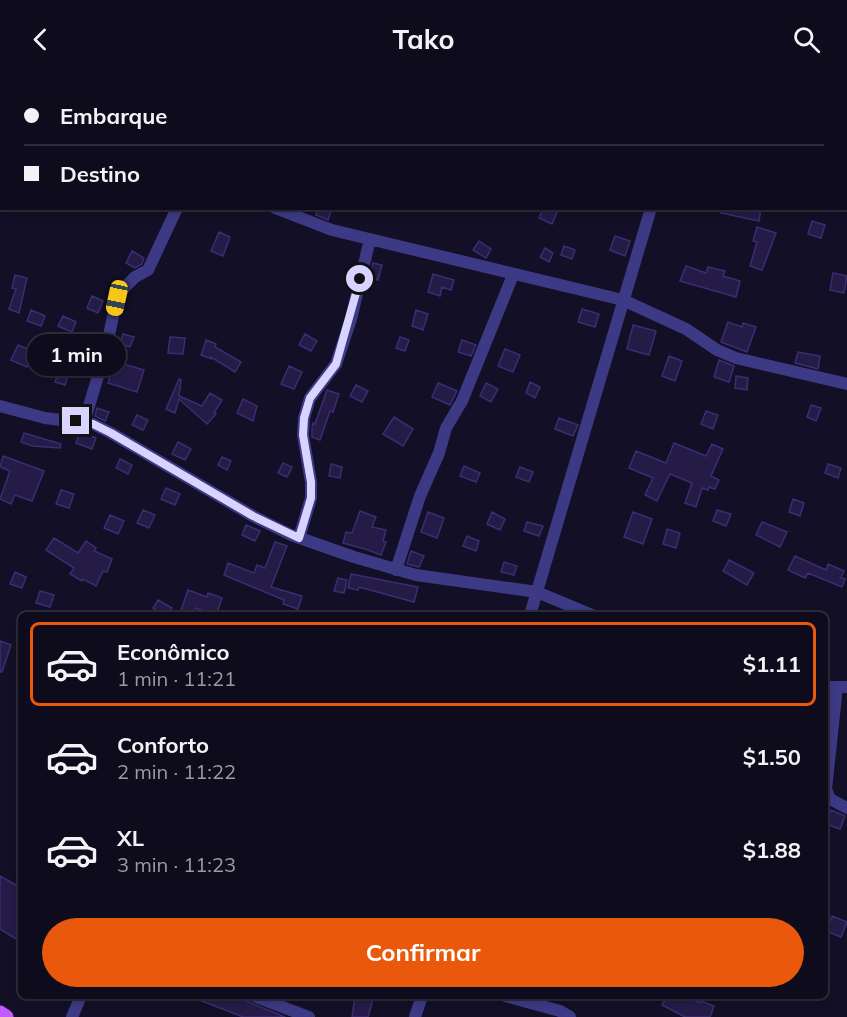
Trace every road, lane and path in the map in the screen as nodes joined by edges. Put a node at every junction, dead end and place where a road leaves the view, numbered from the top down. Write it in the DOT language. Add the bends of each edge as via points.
graph roads {
  1 [pos="176,210"];
  2 [pos="280,210"];
  3 [pos="650,210"];
  4 [pos="370,239"];
  5 [pos="513,275"];
  6 [pos="623,300"];
  7 [pos="847,384"];
  8 [pos="0,406"];
  9 [pos="84,423"];
  10 [pos="299,538"];
  11 [pos="396,570"];
  12 [pos="537,592"];
  13 [pos="531,612"];
  14 [pos="585,612"];
  15 [pos="836,687"];
  16 [pos="828,769"];
  17 [pos="828,794"];
  18 [pos="847,808"];
  19 [pos="80,999"];
  20 [pos="262,999"];
  21 [pos="421,999"];
  22 [pos="516,999"];
  23 [pos="0,1013"];
  24 [pos="6,1017"];
  25 [pos="72,1017"];
  26 [pos="309,1017"];
  27 [pos="415,1017"];
  28 [pos="570,1017"];
  1 -- 9 [label="street" via="148,270 135,277 117,298"];
  2 -- 4 [label="street" via="332,230"];
  3 -- 6 [label="street"];
  4 -- 5 [label="street"];
  4 -- 10 [label="street" via="336,364 310,398 304,418 311,498"];
  5 -- 6 [label="street"];
  5 -- 11 [label="street" via="462,401 446,428"];
  6 -- 7 [label="street" via="736,358"];
  6 -- 12 [label="street"];
  8 -- 9 [label="street"];
  9 -- 10 [label="street" via="111,433 253,516"];
  10 -- 11 [label="street"];
  11 -- 12 [label="street"];
  12 -- 13 [label="street"];
  12 -- 14 [label="street"];
  15 -- 16 [label="street"];
  17 -- 18 [label="street"];
  19 -- 25 [label="street"];
  20 -- 26 [label="street"];
  21 -- 27 [label="street"];
  22 -- 28 [label="street"];
  23 -- 24 [label="main road"];
}
